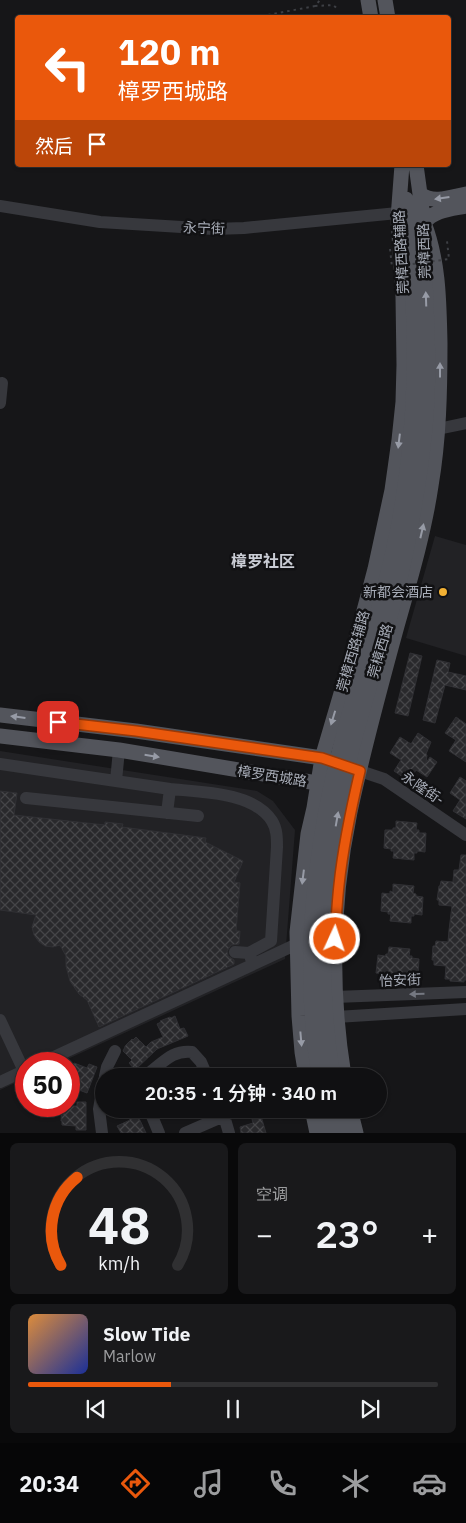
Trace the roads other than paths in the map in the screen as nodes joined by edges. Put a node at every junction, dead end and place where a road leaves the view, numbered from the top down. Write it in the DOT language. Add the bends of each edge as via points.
graph roads {
  1 [pos="368,0"];
  2 [pos="385,0"];
  3 [pos="370,15"];
  4 [pos="388,15"];
  5 [pos="402,167"];
  6 [pos="416,167"];
  7 [pos="420,194"];
  8 [pos="466,194"];
  9 [pos="0,206"];
  10 [pos="466,206"];
  11 [pos="403,213"];
  12 [pos="424,223"];
  13 [pos="418,280"];
  14 [pos="2,384"];
  15 [pos="0,403"];
  16 [pos="466,423"];
  17 [pos="438,429"];
  18 [pos="346,675"];
  19 [pos="382,684"];
  20 [pos="0,715"];
  21 [pos="0,736"];
  22 [pos="119,750"];
  23 [pos="322,758"];
  24 [pos="0,764"];
  25 [pos="360,771"];
  26 [pos="116,781"];
  27 [pos="317,783"];
  28 [pos="170,789"];
  29 [pos="26,798"];
  30 [pos="168,813"];
  31 [pos="198,816"];
  32 [pos="466,835"];
  33 [pos="297,944"];
  34 [pos="235,952"];
  35 [pos="251,959"];
  36 [pos="466,992"];
  37 [pos="335,997"];
  38 [pos="466,1009"];
  39 [pos="336,1017"];
  40 [pos="0,1020"];
  41 [pos="115,1051"];
  42 [pos="16,1052"];
  43 [pos="63,1052"];
  44 [pos="107,1068"];
  45 [pos="155,1068"];
  46 [pos="204,1068"];
  47 [pos="305,1068"];
  48 [pos="318,1068"];
  49 [pos="332,1068"];
  50 [pos="343,1068"];
  51 [pos="15,1075"];
  52 [pos="0,1082"];
  53 [pos="100,1118"];
  54 [pos="153,1118"];
  55 [pos="212,1118"];
  56 [pos="225,1118"];
  57 [pos="314,1118"];
  58 [pos="327,1118"];
  59 [pos="340,1118"];
  60 [pos="352,1118"];
  61 [pos="102,1133"];
  62 [pos="159,1133"];
  63 [pos="186,1133"];
  64 [pos="229,1133"];
  65 [pos="317,1133"];
  66 [pos="330,1133"];
  67 [pos="344,1133"];
  68 [pos="356,1133"];
  1 -- 3 [label="main road"];
  2 -- 4 [label="main road"];
  5 -- 11 [label="main road, 莞樟西路辅路"];
  6 -- 7 [label="main road, 莞樟西路"];
  8 -- 7 [label="main road, one-way" via="433,200"];
  7 -- 12 [label="main road, 莞樟西路"];
  9 -- 11 [label="street, 永宁街" via="100,222 214,229"];
  10 -- 12 [label="main road" via="439,212"];
  11 -- 13 [label="main road, 莞樟西路"];
  11 -- 18 [label="main road, 莞樟西路辅路, one-way" via="404,332 400,440 375,569"];
  12 -- 13 [label="main road, 莞樟西路"];
  17 -- 12 [label="main road, 莞樟西路辅路, one-way" via="438,286 434,255"];
  13 -- 48 [label="main road, 莞樟西路, bridge" via="407,474 393,548 337,760 319,854 311,959 312,1014"];
  49 -- 13 [label="main road, 莞樟西路, one-way, bridge" via="323,966 330,868 345,778 403,563 420,474 428,385"];
  14 -- 15 [label="street"];
  16 -- 17 [label="street"];
  19 -- 17 [label="main road, 莞樟西路辅路, one-way" via="431,488"];
  18 -- 19 [label="main road" via="348,688 359,696 372,695"];
  18 -- 23 [label="main road, 莞樟西路辅路, one-way"];
  19 -- 25 [label="main road, 莞樟西路辅路"];
  23 -- 20 [label="main road, 樟罗西城路, one-way"];
  21 -- 22 [label="main road, 樟罗西城路"];
  22 -- 26 [label="street"];
  22 -- 27 [label="main road, 樟罗西城路, one-way"];
  23 -- 25 [label="main road, 樟罗西城路"];
  23 -- 27 [label="main road, 莞樟西路辅路"];
  24 -- 26 [label="street"];
  25 -- 27 [label="main road, 樟罗西城路"];
  25 -- 32 [label="street, 永隆街-" via="384,779"];
  25 -- 37 [label="main road, 莞樟西路辅路" via="338,886"];
  26 -- 28 [label="street"];
  27 -- 33 [label="main road, 莞樟西路辅路, one-way" via="300,898"];
  28 -- 30 [label="street"];
  28 -- 35 [label="street" via="219,794 247,801 273,822 277,847 271,941"];
  29 -- 30 [label="street"];
  30 -- 31 [label="street"];
  33 -- 35 [label="street"];
  33 -- 47 [label="main road, 莞樟西路辅路, one-way"];
  34 -- 35 [label="street"];
  35 -- 43 [label="street"];
  36 -- 37 [label="street, 怡安街, one-way"];
  37 -- 39 [label="main road, 莞樟西路辅路"];
  38 -- 39 [label="street"];
  39 -- 50 [label="main road, 莞樟西路辅路"];
  40 -- 42 [label="street"];
  41 -- 44 [label="street"];
  45 -- 46 [label="street" via="181,1051 192,1052"];
  51 -- 52 [label="street"];
  53 -- 61 [label="street"];
  54 -- 62 [label="street"];
  55 -- 63 [label="street"];
  56 -- 64 [label="street"];
  57 -- 65 [label="main road"];
  58 -- 66 [label="main road"];
  59 -- 67 [label="main road"];
  60 -- 68 [label="main road"];
}
